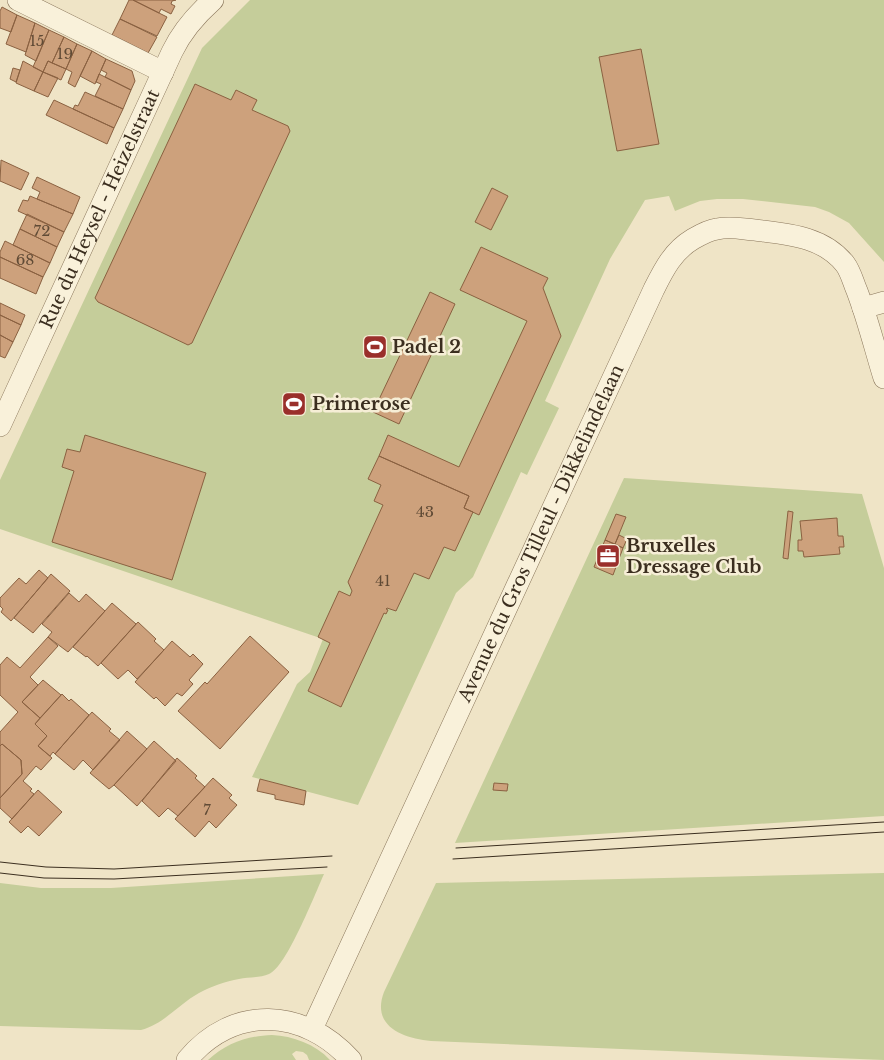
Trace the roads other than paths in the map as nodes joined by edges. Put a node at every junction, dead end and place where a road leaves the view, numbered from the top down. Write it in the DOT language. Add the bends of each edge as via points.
graph roads {
  1 [pos="18,0"];
  2 [pos="213,0"];
  3 [pos="163,72"];
  4 [pos="884,302"];
  5 [pos="863,308"];
  6 [pos="884,378"];
  7 [pos="0,426"];
  8 [pos="312,1029"];
  9 [pos="187,1060"];
  10 [pos="351,1060"];
  1 -- 3 [label="street"];
  2 -- 3 [label="street, Rue du Heysel - Heizelstraat" via="194,17 180,36"];
  3 -- 7 [label="street, Rue du Heysel - Heizelstraat"];
  4 -- 5 [label="street"];
  5 -- 6 [label="street, Avenue du Gros Tilleul - Dikkelindelaan"];
  5 -- 8 [label="street, Avenue du Gros Tilleul - Dikkelindelaan" via="844,263 822,246 799,236 717,229 693,239 672,256"];
  8 -- 9 [label="street" via="278,1020 242,1023 209,1038"];
  8 -- 10 [label="street" via="327,1037"];
}
